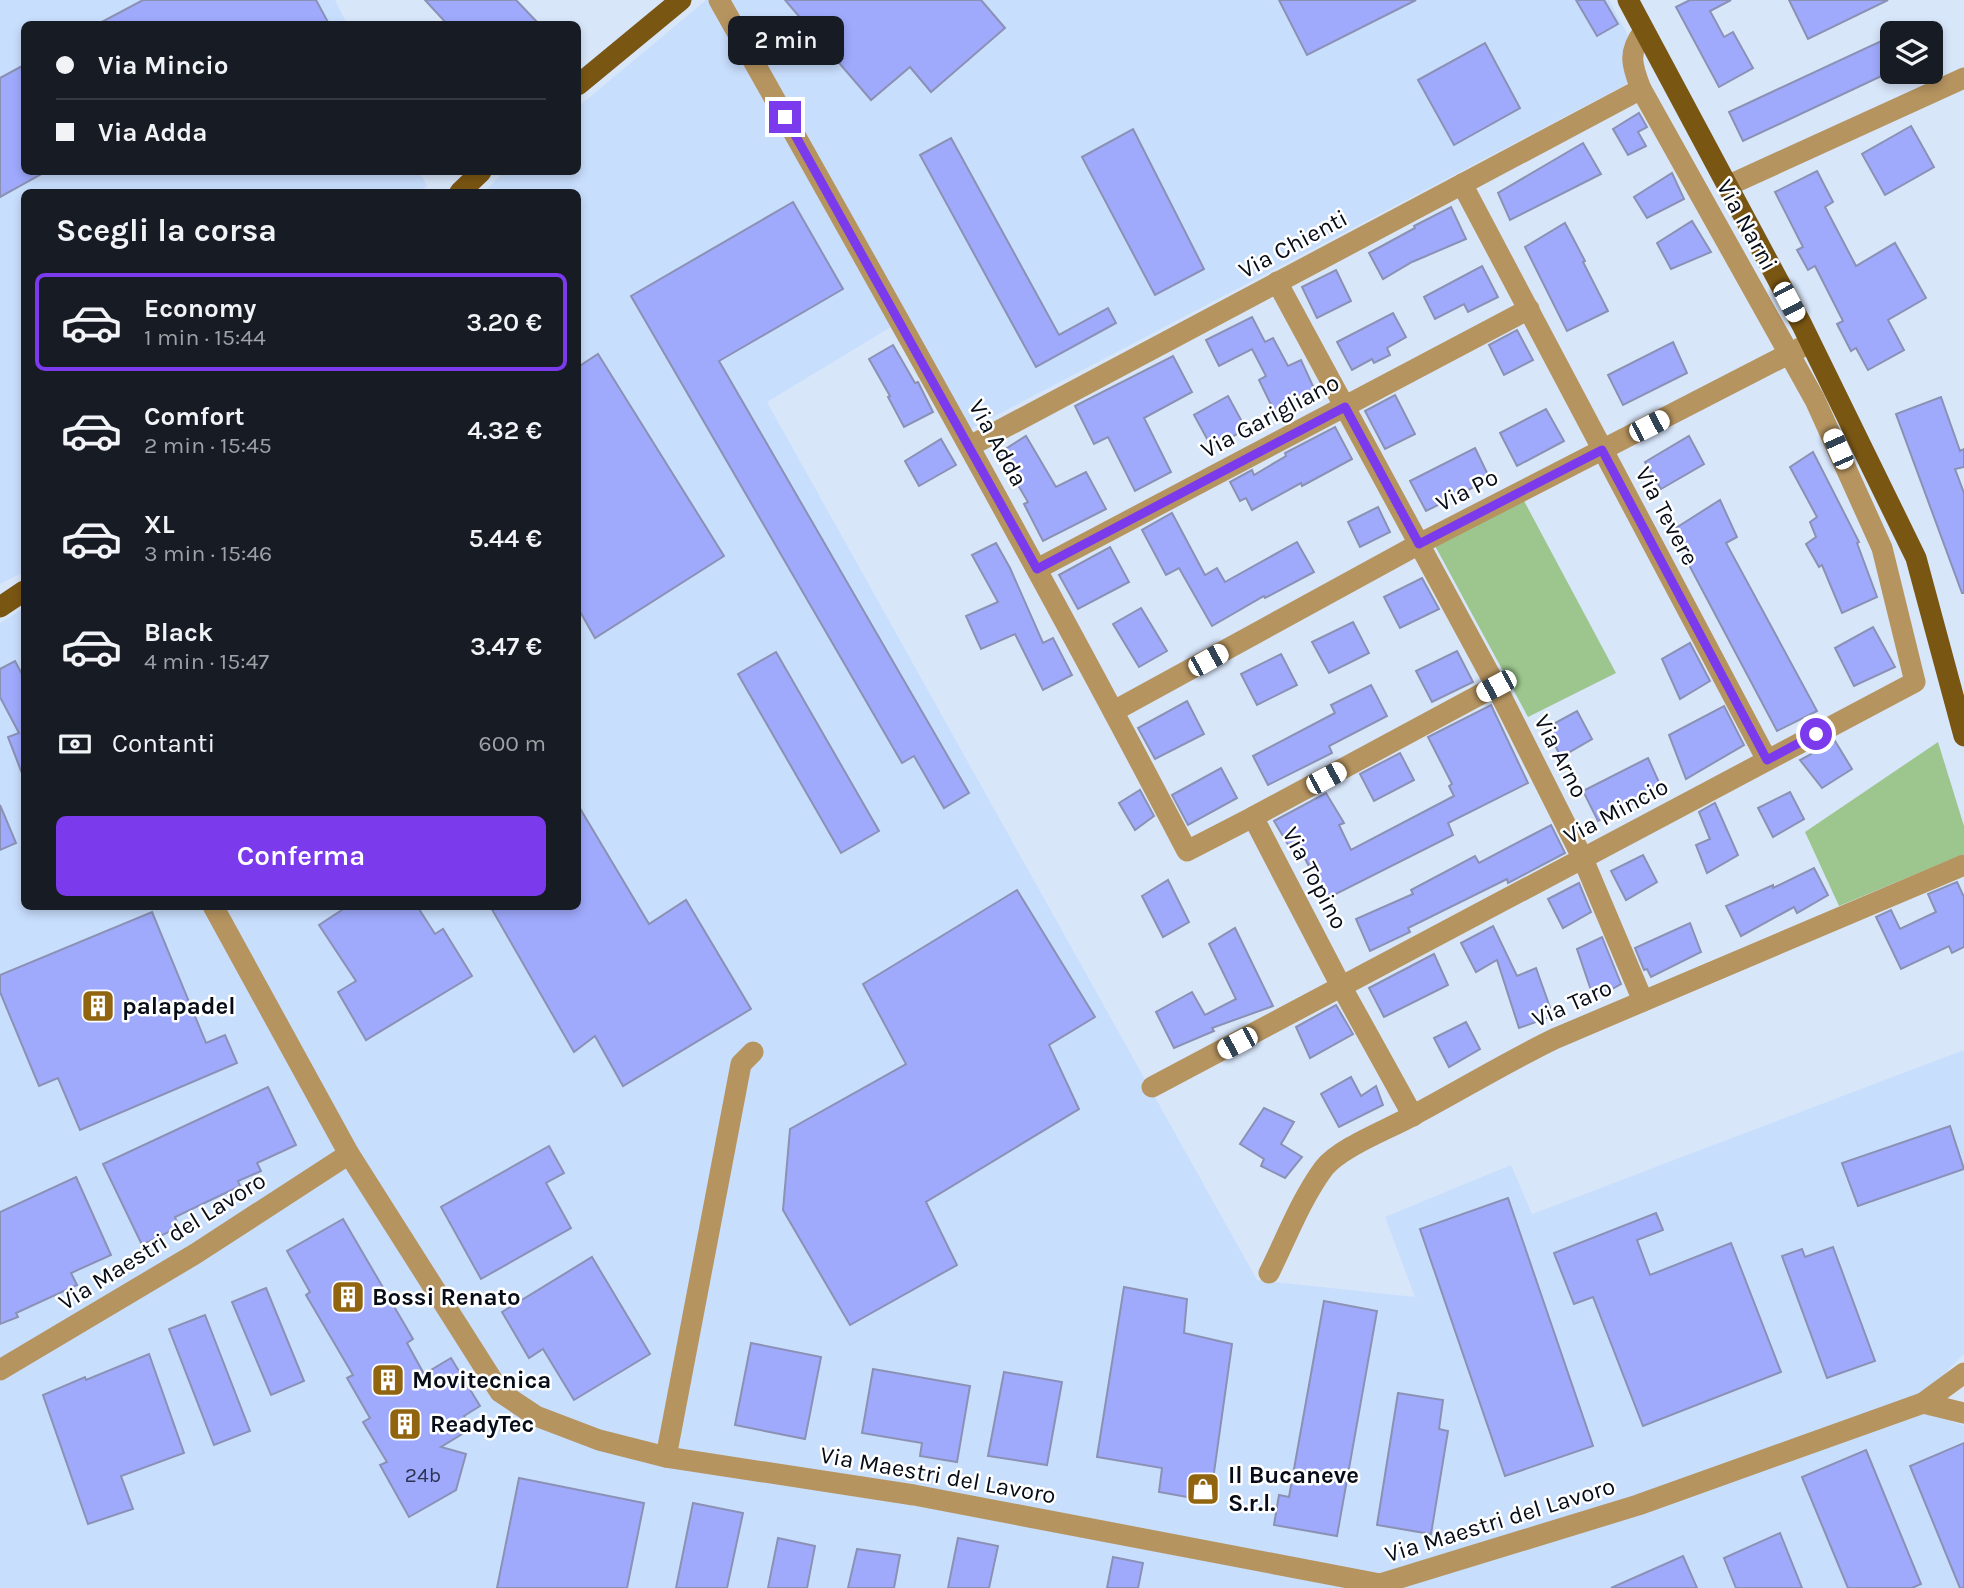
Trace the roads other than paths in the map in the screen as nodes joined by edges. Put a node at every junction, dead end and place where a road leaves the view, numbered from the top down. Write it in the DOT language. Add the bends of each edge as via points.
graph roads {
  1 [pos="681,0"];
  2 [pos="719,0"];
  3 [pos="1628,0"];
  4 [pos="1644,31"];
  5 [pos="1964,78"];
  6 [pos="581,83"];
  7 [pos="1641,89"];
  8 [pos="478,175"];
  9 [pos="1462,184"];
  10 [pos="1727,186"];
  11 [pos="463,189"];
  12 [pos="1277,282"];
  13 [pos="1528,309"];
  14 [pos="1810,342"];
  15 [pos="1789,353"];
  16 [pos="1345,407"];
  17 [pos="970,446"];
  18 [pos="1602,450"];
  19 [pos="1419,544"];
  20 [pos="1037,569"];
  21 [pos="21,593"];
  22 [pos="0,607"];
  23 [pos="1914,682"];
  24 [pos="1496,686"];
  25 [pos="1114,711"];
  26 [pos="1964,736"];
  27 [pos="1767,760"];
  28 [pos="1253,817"];
  29 [pos="1583,859"];
  30 [pos="1964,865"];
  31 [pos="215,910"];
  32 [pos="1341,986"];
  33 [pos="1643,1001"];
  34 [pos="753,1052"];
  35 [pos="1152,1087"];
  36 [pos="1413,1116"];
  37 [pos="349,1154"];
  38 [pos="1269,1273"];
  39 [pos="0,1370"];
  40 [pos="1964,1373"];
  41 [pos="1923,1403"];
  42 [pos="1964,1413"];
  43 [pos="666,1457"];
  1 -- 6 [label="main road"];
  2 -- 17 [label="street, Via Adda"];
  3 -- 4 [label="main road, Via Narni"];
  4 -- 7 [label="street, Via Narni" via="1634,44 1633,55"];
  4 -- 10 [label="main road, Via Narni"];
  5 -- 10 [label="street, Via Narni"];
  7 -- 9 [label="street, Via Chienti"];
  7 -- 15 [label="street, Via Narni"];
  8 -- 11 [label="main road"];
  9 -- 12 [label="street, Via Chienti"];
  9 -- 13 [label="street, Via Tevere"];
  10 -- 14 [label="main road, Via Narni"];
  12 -- 16 [label="street, Via Arno"];
  12 -- 17 [label="street, Via Chienti"];
  13 -- 16 [label="street, Via Garigliano"];
  13 -- 18 [label="street, Via Tevere"];
  14 -- 15 [label="street, Via Po"];
  14 -- 26 [label="main road, Via Narni" via="1916,558"];
  15 -- 18 [label="street, Via Po"];
  15 -- 23 [label="street, Via Narni" via="1882,548"];
  16 -- 19 [label="street, Via Arno"];
  16 -- 20 [label="street, Via Garigliano"];
  17 -- 20 [label="street, Via Adda"];
  18 -- 19 [label="street, Via Po"];
  18 -- 27 [label="street, Via Tevere"];
  19 -- 24 [label="street, Via Arno"];
  19 -- 25 [label="street, Via Po"];
  20 -- 25 [label="street, Via Adda"];
  21 -- 22 [label="main road"];
  23 -- 27 [label="street, Via Mincio"];
  24 -- 28 [label="street, Via Topino"];
  24 -- 29 [label="street, Via Arno"];
  25 -- 28 [label="street, Via Adda" via="1187,851"];
  27 -- 29 [label="street, Via Mincio"];
  28 -- 32 [label="street, Via Topino"];
  29 -- 32 [label="street, Via Mincio"];
  29 -- 33 [label="street, Via Arno"];
  30 -- 33 [label="street, Via Taro"];
  31 -- 37 [label="street, Via Maestri del Lavoro"];
  32 -- 35 [label="street, Via Mincio"];
  32 -- 36 [label="street"];
  33 -- 36 [label="street, Via Taro" via="1521,1055"];
  34 -- 43 [label="street" via="741,1064"];
  36 -- 38 [label="street, Via Taro" via="1352,1146 1325,1166"];
  37 -- 39 [label="street, Via Maestri del Lavoro" via="195,1254"];
  37 -- 43 [label="street, Via Maestri del Lavoro" via="500,1392 536,1416 586,1436"];
  40 -- 41 [label="street, Via Maestri del Lavoro"];
  41 -- 42 [label="street"];
  41 -- 43 [label="street, Via Maestri del Lavoro" via="1638,1505 1380,1584 914,1495"];
}
